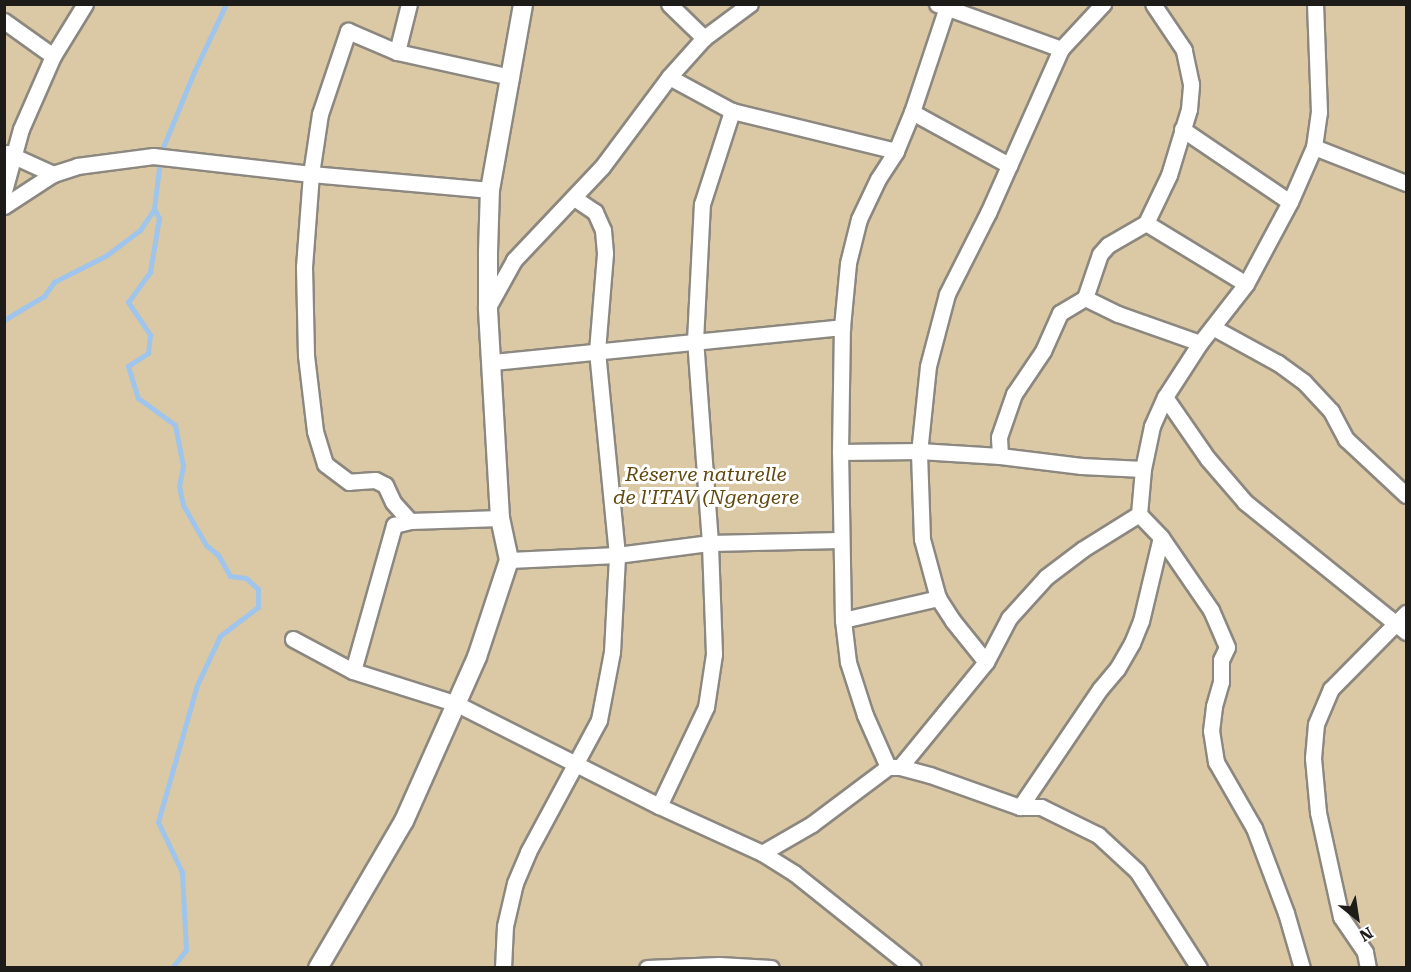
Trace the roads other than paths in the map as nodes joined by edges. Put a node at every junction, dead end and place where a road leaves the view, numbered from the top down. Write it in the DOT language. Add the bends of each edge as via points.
graph roads {
  1 [pos="85,4"];
  2 [pos="409,4"];
  3 [pos="524,4"];
  4 [pos="669,4"];
  5 [pos="750,4"];
  6 [pos="1103,4"];
  7 [pos="1153,4"];
  8 [pos="1316,4"];
  9 [pos="944,6"];
  10 [pos="4,21"];
  11 [pos="704,38"];
  12 [pos="1060,49"];
  13 [pos="397,52"];
  14 [pos="53,56"];
  15 [pos="511,77"];
  16 [pos="669,77"];
  17 [pos="732,111"];
  18 [pos="912,112"];
  19 [pos="1182,129"];
  20 [pos="1314,147"];
  21 [pos="896,151"];
  22 [pos="9,155"];
  23 [pos="1009,165"];
  24 [pos="53,174"];
  25 [pos="311,174"];
  26 [pos="1407,183"];
  27 [pos="490,190"];
  28 [pos="4,191"];
  29 [pos="574,198"];
  30 [pos="1290,202"];
  31 [pos="4,206"];
  32 [pos="1146,223"];
  33 [pos="1246,284"];
  34 [pos="1085,298"];
  35 [pos="488,307"];
  36 [pos="842,327"];
  37 [pos="1214,328"];
  38 [pos="695,342"];
  39 [pos="1200,343"];
  40 [pos="597,351"];
  41 [pos="493,362"];
  42 [pos="1164,397"];
  43 [pos="919,451"];
  44 [pos="840,452"];
  45 [pos="1000,456"];
  46 [pos="1143,469"];
  47 [pos="1407,495"];
  48 [pos="1139,514"];
  49 [pos="500,518"];
  50 [pos="410,521"];
  51 [pos="1161,537"];
  52 [pos="840,540"];
  53 [pos="710,543"];
  54 [pos="617,555"];
  55 [pos="509,560"];
  56 [pos="938,598"];
  57 [pos="1407,613"];
  58 [pos="843,620"];
  59 [pos="1401,628"];
  60 [pos="294,639"];
  61 [pos="986,662"];
  62 [pos="353,671"];
  63 [pos="457,704"];
  64 [pos="574,762"];
  65 [pos="894,767"];
  66 [pos="659,806"];
  67 [pos="1020,807"];
  68 [pos="762,853"];
  69 [pos="318,968"];
  70 [pos="503,968"];
  71 [pos="647,968"];
  72 [pos="771,968"];
  73 [pos="913,968"];
  74 [pos="1199,968"];
  75 [pos="1302,968"];
  76 [pos="1368,968"];
  1 -- 14 [label="street"];
  2 -- 13 [label="street"];
  3 -- 15 [label="street"];
  4 -- 11 [label="street"];
  5 -- 11 [label="street"];
  6 -- 12 [label="street"];
  7 -- 19 [label="street" via="1184,50 1191,84"];
  8 -- 20 [label="street" via="1319,112"];
  9 -- 12 [label="street"];
  9 -- 18 [label="street"];
  10 -- 14 [label="street"];
  11 -- 16 [label="street"];
  12 -- 23 [label="street"];
  13 -- 15 [label="street"];
  13 -- 25 [label="street" via="348,32 320,114"];
  14 -- 22 [label="street"];
  15 -- 27 [label="street"];
  16 -- 17 [label="street"];
  16 -- 29 [label="street"];
  17 -- 21 [label="street"];
  17 -- 38 [label="street" via="702,204"];
  18 -- 21 [label="street"];
  18 -- 23 [label="street"];
  19 -- 30 [label="street"];
  19 -- 32 [label="street" via="1169,175"];
  20 -- 26 [label="street"];
  20 -- 30 [label="street"];
  21 -- 36 [label="street" via="859,219 848,263"];
  22 -- 24 [label="street"];
  22 -- 28 [label="street"];
  23 -- 43 [label="street" via="947,294 928,366"];
  24 -- 25 [label="street" via="77,166 153,156"];
  24 -- 31 [label="street"];
  25 -- 27 [label="street"];
  25 -- 50 [label="street" via="304,267 306,355 315,431 325,464 349,482 375,480 386,485 393,502"];
  27 -- 35 [label="street"];
  29 -- 35 [label="street" via="514,260"];
  29 -- 40 [label="street" via="595,212 603,230 604,290"];
  30 -- 33 [label="street"];
  32 -- 33 [label="street"];
  32 -- 34 [label="street" via="1100,254"];
  33 -- 37 [label="street"];
  34 -- 39 [label="street"];
  34 -- 45 [label="street" via="1060,313 1043,351 1014,394 999,437"];
  35 -- 41 [label="street"];
  36 -- 38 [label="street"];
  36 -- 44 [label="street"];
  37 -- 39 [label="street"];
  37 -- 47 [label="street" via="1304,382 1331,411 1346,439"];
  38 -- 40 [label="street"];
  38 -- 53 [label="street"];
  39 -- 42 [label="street"];
  40 -- 41 [label="street"];
  40 -- 54 [label="street"];
  41 -- 49 [label="street"];
  42 -- 46 [label="street" via="1152,426"];
  42 -- 59 [label="street" via="1208,459 1245,502"];
  43 -- 44 [label="street"];
  43 -- 45 [label="street"];
  43 -- 56 [label="street" via="922,539"];
  44 -- 52 [label="street"];
  45 -- 46 [label="street"];
  46 -- 48 [label="street"];
  48 -- 51 [label="street"];
  48 -- 61 [label="street" via="1046,577 1009,618"];
  49 -- 50 [label="street"];
  49 -- 55 [label="street"];
  50 -- 62 [label="street" via="394,525"];
  51 -- 67 [label="street" via="1132,644"];
  51 -- 75 [label="street" via="1211,610 1227,647 1221,660 1221,682 1211,731 1216,762 1254,828"];
  52 -- 53 [label="street"];
  52 -- 58 [label="street"];
  53 -- 54 [label="street"];
  53 -- 66 [label="street" via="714,654 710,695"];
  54 -- 55 [label="street"];
  54 -- 64 [label="street" via="612,652 599,720"];
  55 -- 63 [label="street"];
  56 -- 58 [label="street"];
  56 -- 61 [label="street"];
  57 -- 59 [label="street"];
  58 -- 65 [label="street" via="848,662 865,715"];
  59 -- 76 [label="street" via="1331,689 1316,724 1313,758 1318,812 1341,917 1365,952"];
  60 -- 62 [label="street"];
  61 -- 65 [label="street"];
  62 -- 63 [label="street"];
  63 -- 64 [label="street"];
  63 -- 69 [label="street" via="404,821"];
  64 -- 66 [label="street"];
  64 -- 70 [label="street" via="515,883 505,926"];
  65 -- 67 [label="street" via="930,775"];
  65 -- 68 [label="street"];
  66 -- 68 [label="street"];
  67 -- 74 [label="street" via="1041,807 1098,835 1137,871"];
  68 -- 73 [label="street" via="794,873"];
  71 -- 72 [label="street"];
}
